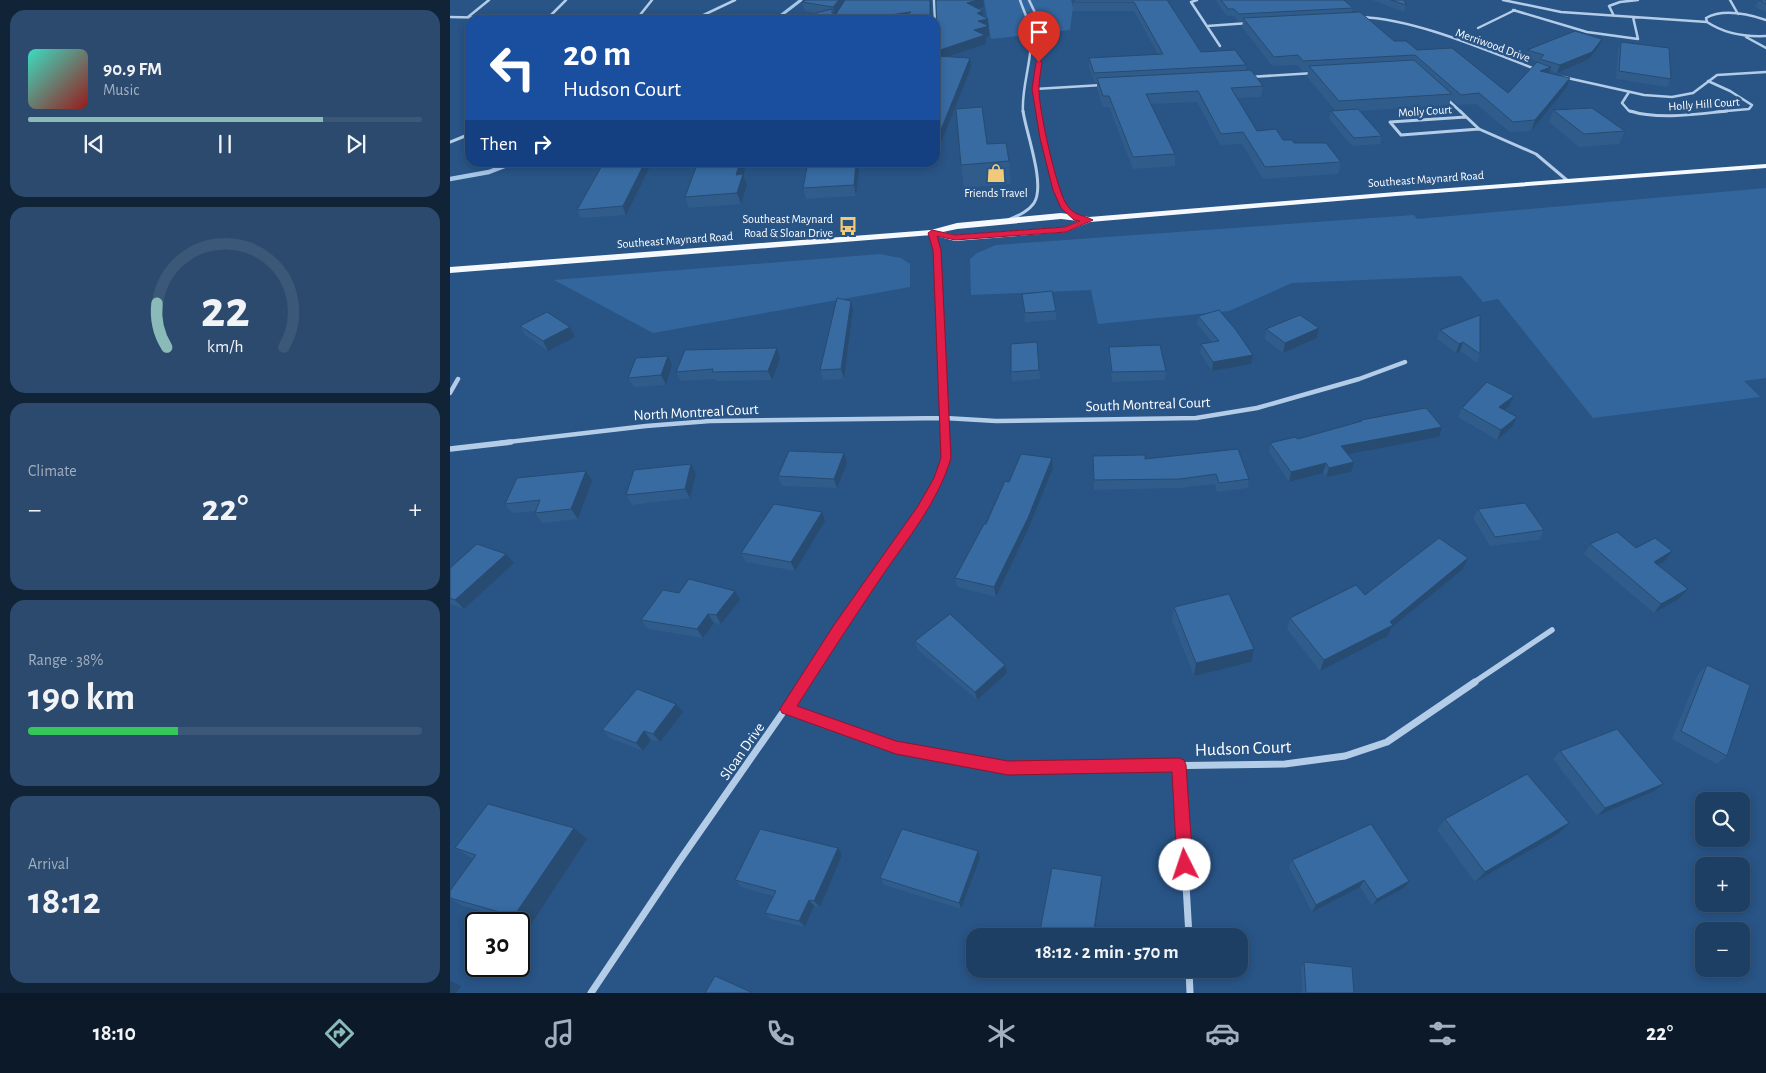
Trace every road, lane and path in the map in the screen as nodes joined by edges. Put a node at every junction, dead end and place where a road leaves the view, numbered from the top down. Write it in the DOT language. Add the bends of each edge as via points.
graph roads {
  1 [pos="489,0"];
  2 [pos="566,0"];
  3 [pos="652,0"];
  4 [pos="735,0"];
  5 [pos="934,0"];
  6 [pos="1020,0"];
  7 [pos="1030,0"];
  8 [pos="1185,0"];
  9 [pos="1197,0"];
  10 [pos="1503,0"];
  11 [pos="1638,0"];
  12 [pos="1730,0"];
  13 [pos="1191,2"];
  14 [pos="1524,6"];
  15 [pos="1513,10"];
  16 [pos="1738,14"];
  17 [pos="472,15"];
  18 [pos="551,15"];
  19 [pos="640,15"];
  20 [pos="704,15"];
  21 [pos="935,15"];
  22 [pos="1614,16"];
  23 [pos="450,17"];
  24 [pos="1358,17"];
  25 [pos="1633,17"];
  26 [pos="465,18"];
  27 [pos="1766,20"];
  28 [pos="1707,22"];
  29 [pos="1251,23"];
  30 [pos="1207,26"];
  31 [pos="1478,28"];
  32 [pos="1741,34"];
  33 [pos="1766,36"];
  34 [pos="1766,41"];
  35 [pos="1756,42"];
  36 [pos="1220,46"];
  37 [pos="1766,48"];
  38 [pos="1544,72"];
  39 [pos="1766,72"];
  40 [pos="1324,73"];
  41 [pos="1558,76"];
  42 [pos="1245,77"];
  43 [pos="1708,81"];
  44 [pos="1107,85"];
  45 [pos="1035,89"];
  46 [pos="1630,92"];
  47 [pos="1439,93"];
  48 [pos="1466,117"];
  49 [pos="1479,129"];
  50 [pos="465,136"];
  51 [pos="450,142"];
  52 [pos="1766,166"];
  53 [pos="1568,181"];
  54 [pos="1076,218"];
  55 [pos="1089,220"];
  56 [pos="1006,221"];
  57 [pos="932,233"];
  58 [pos="450,270"];
  59 [pos="1404,362"];
  60 [pos="458,379"];
  61 [pos="450,393"];
  62 [pos="945,418"];
  63 [pos="450,449"];
  64 [pos="1552,630"];
  65 [pos="787,709"];
  66 [pos="1179,765"];
  67 [pos="1188,928"];
  68 [pos="1189,978"];
  69 [pos="591,993"];
  70 [pos="1190,993"];
  1 -- 17 [label="street"];
  2 -- 18 [label="street"];
  3 -- 19 [label="street"];
  4 -- 20 [label="street"];
  5 -- 21 [label="street"];
  6 -- 56 [label="street" via="1030,29 1022,105 1037,197 1030,209"];
  7 -- 45 [label="street" via="1041,36"];
  8 -- 13 [label="street"];
  9 -- 13 [label="street"];
  10 -- 14 [label="street"];
  11 -- 22 [label="street" via="1613,3 1609,6"];
  12 -- 16 [label="street"];
  13 -- 30 [label="street"];
  14 -- 15 [label="street"];
  14 -- 22 [label="street"];
  15 -- 25 [label="street" via="1587,32 1638,39"];
  15 -- 31 [label="street"];
  16 -- 27 [label="street"];
  16 -- 28 [label="street" via="1709,16"];
  22 -- 25 [label="street"];
  23 -- 26 [label="street"];
  24 -- 38 [label="street, Merriwood Drive" via="1376,17 1404,24"];
  25 -- 28 [label="street"];
  28 -- 32 [label="street" via="1719,29"];
  29 -- 30 [label="street"];
  30 -- 36 [label="street"];
  32 -- 33 [label="street"];
  32 -- 35 [label="street"];
  34 -- 35 [label="street"];
  35 -- 37 [label="street"];
  39 -- 43 [label="street" via="1722,74"];
  40 -- 42 [label="street"];
  41 -- 46 [label="street"];
  43 -- 46 [label="street" via="1693,93 1684,95"];
  43 -- 46 [label="street, Holly Hill Court" via="1752,105 1749,109 1732,112 1642,115 1628,111 1622,103"];
  44 -- 45 [label="street"];
  45 -- 54 [label="street" via="1043,138 1057,190 1063,206"];
  47 -- 48 [label="street"];
  48 -- 49 [label="street"];
  48 -- 49 [label="street, Molly Court" via="1390,122 1402,135"];
  49 -- 53 [label="street" via="1536,154"];
  50 -- 51 [label="street"];
  52 -- 53 [label="main road, Southeast Maynard Road"];
  53 -- 55 [label="main road, Southeast Maynard Road"];
  54 -- 55 [label="main road, Southeast Maynard Road"];
  54 -- 56 [label="main road, Southeast Maynard Road"];
  55 -- 57 [label="main road, Southeast Maynard Road" via="1066,229 1022,233 955,238"];
  56 -- 57 [label="main road, Southeast Maynard Road" via="957,226"];
  57 -- 58 [label="main road, Southeast Maynard Road"];
  57 -- 62 [label="street, Sloan Drive" via="937,250"];
  59 -- 62 [label="street, South Montreal Court" via="1359,379 1257,408 1196,418 996,421"];
  60 -- 61 [label="street"];
  62 -- 63 [label="street, North Montreal Court" via="710,421"];
  62 -- 65 [label="street, Sloan Drive" via="946,458 940,478"];
  64 -- 66 [label="street, Hudson Court" via="1387,742 1345,756 1285,764"];
  65 -- 66 [label="street, Hudson Court" via="896,748 1008,768"];
  65 -- 69 [label="street, Sloan Drive"];
  66 -- 67 [label="street"];
  68 -- 70 [label="street"];
}
